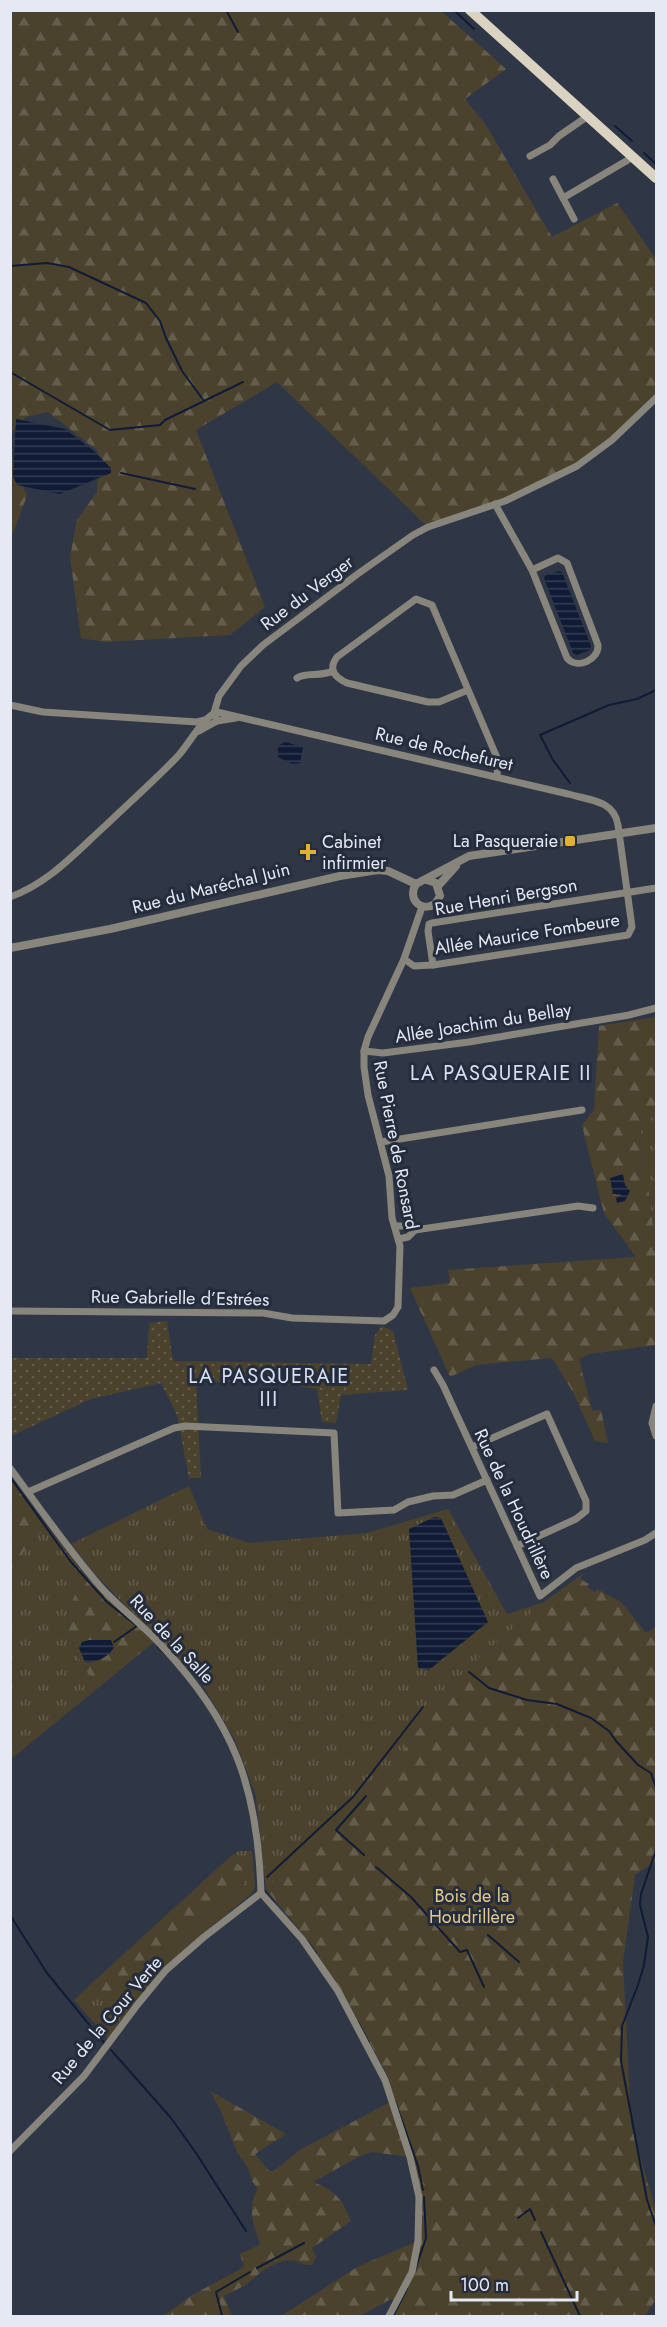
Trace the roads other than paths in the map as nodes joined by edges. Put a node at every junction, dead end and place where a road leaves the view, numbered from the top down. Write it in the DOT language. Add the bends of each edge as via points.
graph roads {
  1 [pos="470,10"];
  2 [pos="588,116"];
  3 [pos="530,156"];
  4 [pos="633,156"];
  5 [pos="657,178"];
  6 [pos="553,179"];
  7 [pos="563,198"];
  8 [pos="574,219"];
  9 [pos="657,398"];
  10 [pos="495,504"];
  11 [pos="532,570"];
  12 [pos="333,671"];
  13 [pos="297,678"];
  14 [pos="468,690"];
  15 [pos="10,705"];
  16 [pos="214,713"];
  17 [pos="242,718"];
  18 [pos="205,720"];
  19 [pos="186,721"];
  20 [pos="217,721"];
  21 [pos="198,731"];
  22 [pos="497,777"];
  23 [pos="657,828"];
  24 [pos="619,834"];
  25 [pos="462,859"];
  26 [pos="427,880"];
  27 [pos="416,884"];
  28 [pos="438,886"];
  29 [pos="657,888"];
  30 [pos="628,892"];
  31 [pos="10,897"];
  32 [pos="422,907"];
  33 [pos="10,948"];
  34 [pos="404,959"];
  35 [pos="433,965"];
  36 [pos="657,1008"];
  37 [pos="364,1051"];
  38 [pos="582,1110"];
  39 [pos="381,1142"];
  40 [pos="593,1208"];
  41 [pos="396,1226"];
  42 [pos="415,1230"];
  43 [pos="399,1239"];
  44 [pos="10,1311"];
  45 [pos="384,1320"];
  46 [pos="434,1370"];
  47 [pos="657,1406"];
  48 [pos="657,1436"];
  49 [pos="472,1447"];
  50 [pos="10,1468"];
  51 [pos="487,1480"];
  52 [pos="28,1492"];
  53 [pos="657,1533"];
  54 [pos="517,1546"];
  55 [pos="261,1893"];
  56 [pos="10,2151"];
  57 [pos="389,2316"];
  1 -- 2 [label="main road"];
  2 -- 3 [label="street"];
  2 -- 4 [label="main road"];
  4 -- 5 [label="main road"];
  4 -- 7 [label="street"];
  6 -- 7 [label="street"];
  7 -- 8 [label="street"];
  9 -- 10 [label="street, Rue du Verger" via="577,466"];
  10 -- 11 [label="street"];
  10 -- 16 [label="street, Rue du Verger" via="413,536 263,645 231,678"];
  11 -- 11 [label="street" via="569,661 577,664 594,657 598,645 567,563 558,558"];
  12 -- 13 [label="street"];
  12 -- 14 [label="street" via="347,683 428,702 439,702"];
  12 -- 14 [label="street" via="337,657 416,599 432,605"];
  14 -- 22 [label="street" via="498,760"];
  15 -- 19 [label="street" via="43,712"];
  16 -- 17 [label="street, Rue de Rochefuret"];
  16 -- 18 [label="street, Rue du Verger"];
  16 -- 20 [label="street"];
  17 -- 20 [label="street, Rue de Rochefuret"];
  17 -- 22 [label="street, Rue de Rochefuret"];
  18 -- 19 [label="street"];
  18 -- 21 [label="street, Rue du Verger"];
  19 -- 21 [label="street"];
  20 -- 21 [label="street, Rue du Verger"];
  21 -- 31 [label="street, Rue du Verger" via="170,764 58,869 30,890"];
  22 -- 24 [label="street, Rue de Rochefuret" via="606,804 616,814"];
  23 -- 24 [label="street"];
  24 -- 25 [label="street"];
  24 -- 30 [label="street, Allée Maurice Fombeure"];
  25 -- 26 [label="street"];
  25 -- 28 [label="street"];
  26 -- 27 [label="street"];
  26 -- 28 [label="street"];
  27 -- 32 [label="street" via="413,896"];
  27 -- 33 [label="street, Rue du Maréchal Juin" via="388,870 378,870"];
  28 -- 32 [label="street" via="438,902"];
  29 -- 30 [label="street"];
  30 -- 35 [label="street, Allée Maurice Fombeure" via="632,927 625,936"];
  30 -- 35 [label="street, Rue Henri Bergson" via="429,924"];
  32 -- 34 [label="street, Rue Pierre de Ronsard"];
  34 -- 35 [label="street, Allée Maurice Fombeure" via="414,966"];
  34 -- 37 [label="street, Rue Pierre de Ronsard"];
  36 -- 37 [label="street, Allée Joachim du Bellay" via="405,1050"];
  37 -- 39 [label="street, Rue Pierre de Ronsard" via="368,1095"];
  38 -- 39 [label="street"];
  39 -- 41 [label="street, Rue Pierre de Ronsard"];
  40 -- 42 [label="street" via="578,1206"];
  41 -- 42 [label="street"];
  41 -- 43 [label="street, Rue Pierre de Ronsard"];
  42 -- 43 [label="street"];
  43 -- 45 [label="street, Rue Pierre de Ronsard" via="398,1306"];
  44 -- 45 [label="street, Rue Gabrielle d’Estrées" via="263,1313 292,1318"];
  46 -- 49 [label="street, Rue de la Houdrillère"];
  47 -- 48 [label="street" via="652,1423"];
  49 -- 51 [label="street, Rue de la Houdrillère"];
  49 -- 54 [label="street" via="547,1414 557,1435 586,1501 586,1511"];
  50 -- 52 [label="street, Rue de la Salle"];
  51 -- 52 [label="street" via="453,1495 408,1502 394,1510 338,1513 334,1433 185,1426"];
  51 -- 54 [label="street, Rue de la Houdrillère"];
  52 -- 55 [label="street, Rue de la Salle" via="100,1587 196,1683 220,1719 246,1778"];
  53 -- 54 [label="street, Rue de la Houdrillère" via="576,1568 540,1596"];
  55 -- 56 [label="street, Rue de la Cour Verte" via="166,1970 84,2076"];
  55 -- 57 [label="street" via="302,1939 338,1991 385,2080 410,2157 419,2198 418,2241 412,2272"];
}
